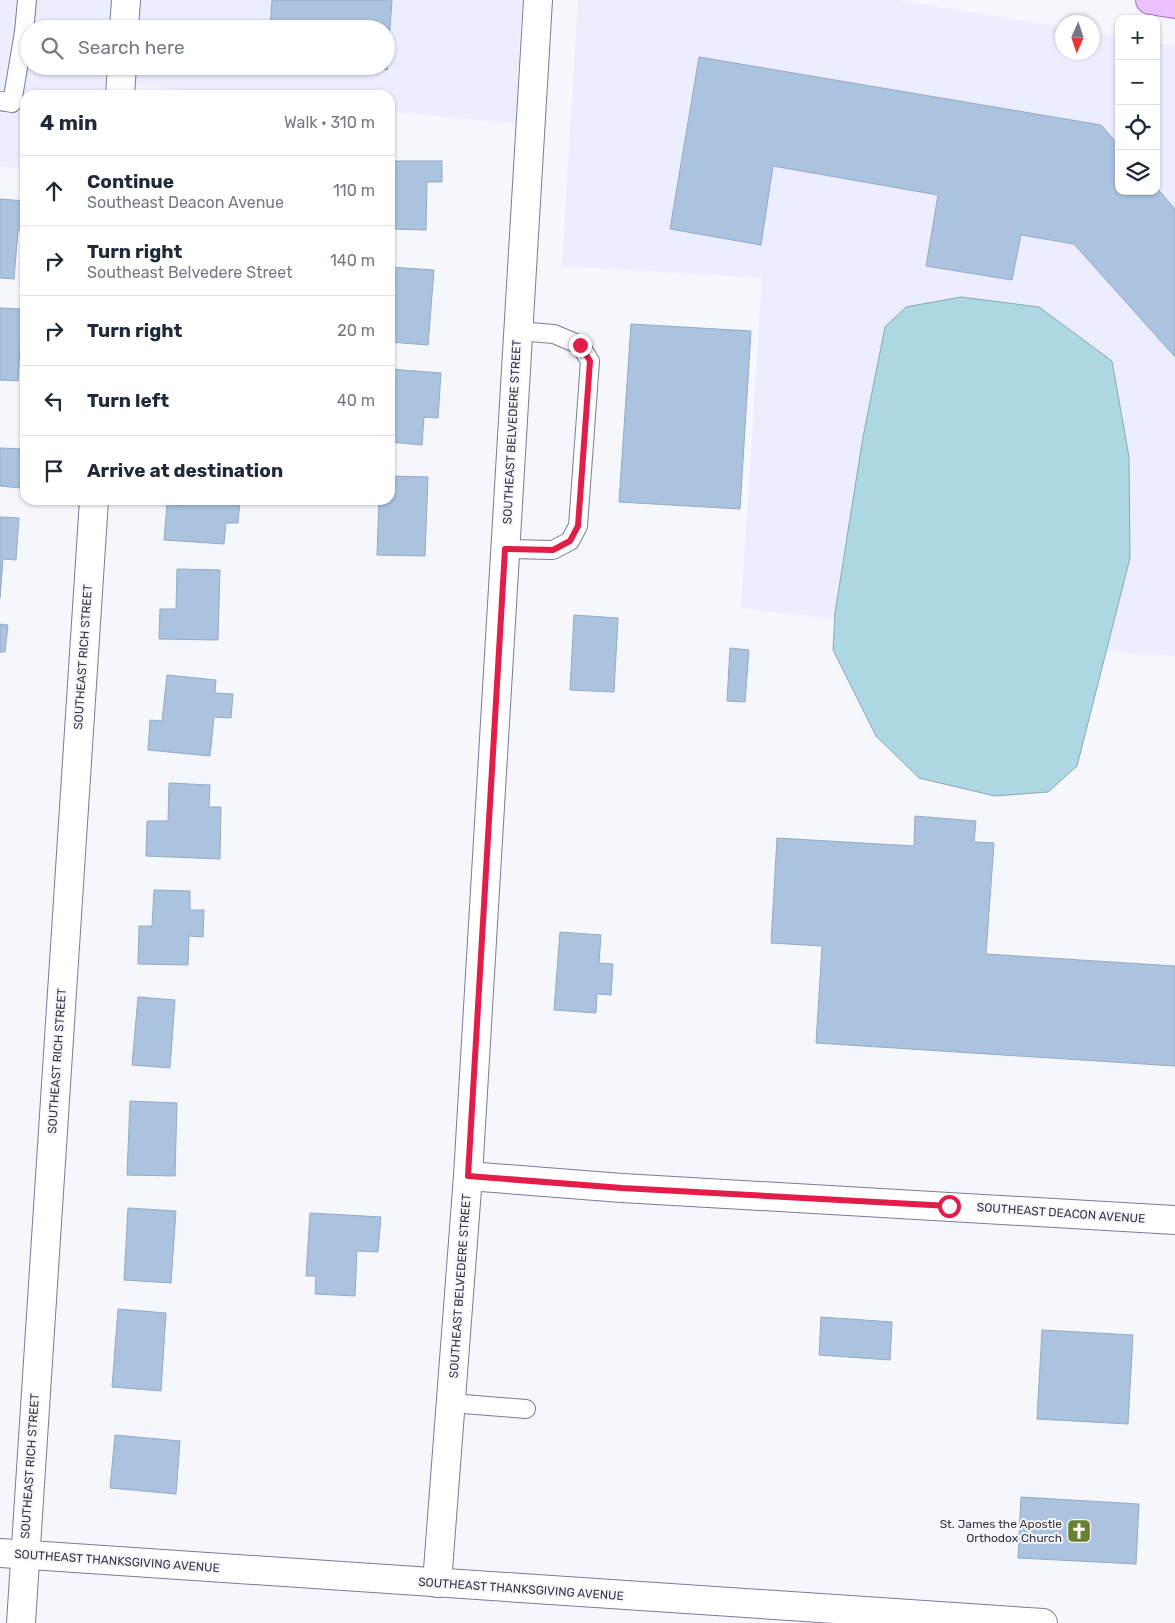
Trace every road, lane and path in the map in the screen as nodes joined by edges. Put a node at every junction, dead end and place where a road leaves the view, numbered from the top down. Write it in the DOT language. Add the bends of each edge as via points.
graph roads {
  1 [pos="27,0"];
  2 [pos="126,0"];
  3 [pos="538,0"];
  4 [pos="1150,0"];
  5 [pos="1175,4"];
  6 [pos="26,20"];
  7 [pos="125,20"];
  8 [pos="20,62"];
  9 [pos="121,75"];
  10 [pos="120,90"];
  11 [pos="0,101"];
  12 [pos="518,331"];
  13 [pos="94,505"];
  14 [pos="505,549"];
  15 [pos="468,1176"];
  16 [pos="1175,1220"];
  17 [pos="451,1403"];
  18 [pos="526,1409"];
  19 [pos="12,1554"];
  20 [pos="437,1583"];
  21 [pos="21,1623"];
  22 [pos="1043,1623"];
  1 -- 6 [label="lane"];
  2 -- 7 [label="street"];
  3 -- 12 [label="street, SOUTHEAST BELVEDERE STREET"];
  4 -- 5 [label="main road"];
  8 -- 11 [label="lane" via="12,103"];
  9 -- 10 [label="street"];
  12 -- 14 [label="street, SOUTHEAST BELVEDERE STREET"];
  12 -- 14 [label="lane" via="554,334 580,345 590,361 578,526 570,541 553,550"];
  13 -- 19 [label="street, SOUTHEAST RICH STREET"];
  14 -- 15 [label="street, SOUTHEAST BELVEDERE STREET"];
  15 -- 16 [label="street, SOUTHEAST DEACON AVENUE"];
  15 -- 17 [label="street, SOUTHEAST BELVEDERE STREET"];
  17 -- 18 [label="lane"];
  17 -- 20 [label="street, SOUTHEAST BELVEDERE STREET"];
  19 -- 20 [label="street, SOUTHEAST THANKSGIVING AVENUE"];
  19 -- 21 [label="street, SOUTHEAST RICH STREET"];
  20 -- 22 [label="street, SOUTHEAST THANKSGIVING AVENUE"];
}
